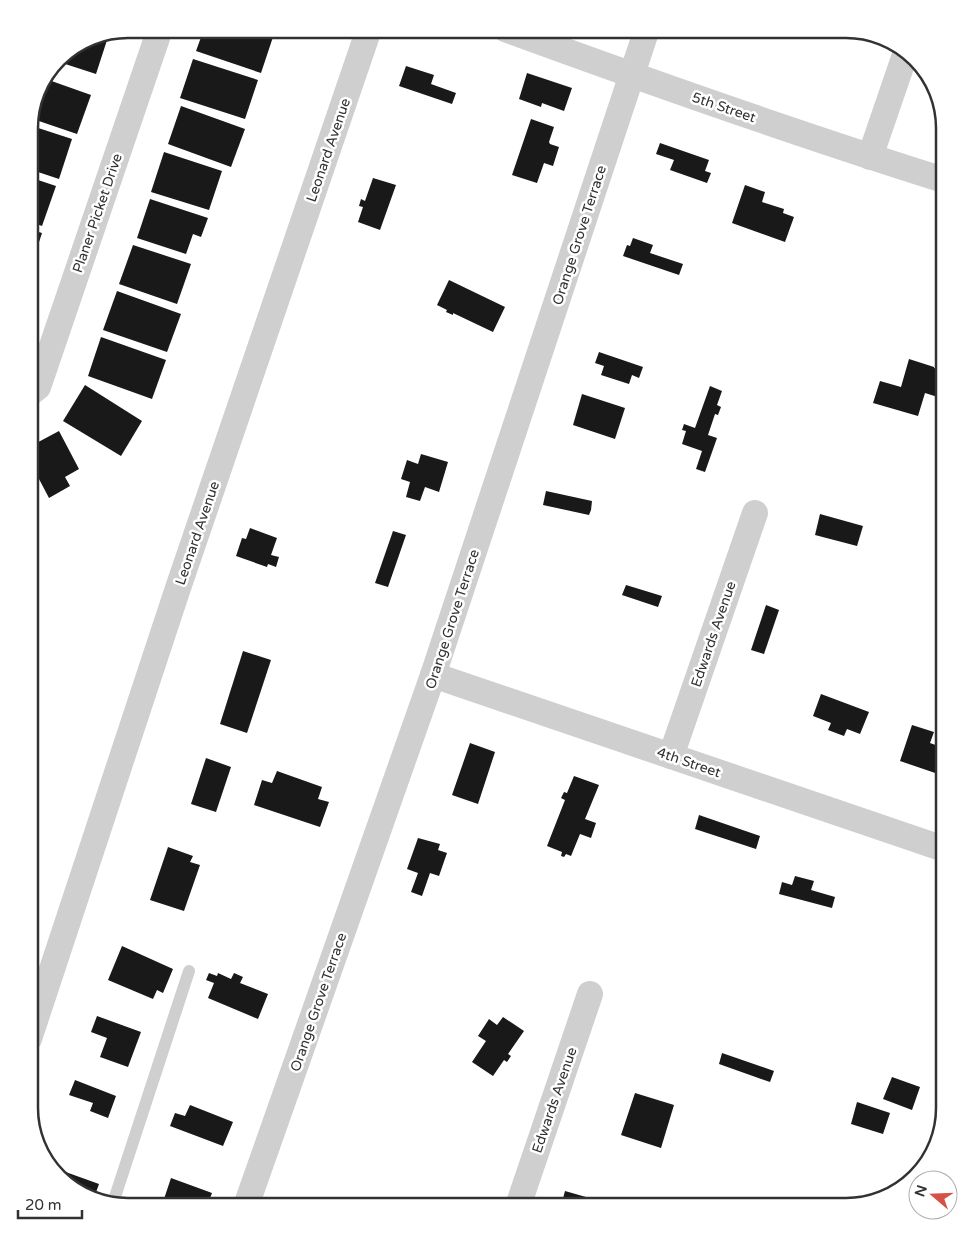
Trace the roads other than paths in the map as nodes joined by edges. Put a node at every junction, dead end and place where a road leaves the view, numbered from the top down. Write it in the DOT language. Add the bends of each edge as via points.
graph roads {
  1 [pos="157,38"];
  2 [pos="366,38"];
  3 [pos="529,38"];
  4 [pos="644,38"];
  5 [pos="904,59"];
  6 [pos="632,76"];
  7 [pos="870,157"];
  8 [pos="936,178"];
  9 [pos="38,387"];
  10 [pos="754,513"];
  11 [pos="433,675"];
  12 [pos="671,756"];
  13 [pos="936,846"];
  14 [pos="189,971"];
  15 [pos="590,994"];
  16 [pos="38,1012"];
  17 [pos="115,1197"];
  18 [pos="249,1198"];
  19 [pos="521,1198"];
  1 -- 9 [label="street, Planer Picket Drive"];
  2 -- 16 [label="street, Leonard Avenue" via="178,588"];
  3 -- 6 [label="street, 5th Street"];
  4 -- 6 [label="street, Orange Grove Terrace"];
  5 -- 7 [label="street"];
  6 -- 7 [label="street, 5th Street"];
  6 -- 11 [label="street, Orange Grove Terrace"];
  7 -- 8 [label="street, 5th Street"];
  10 -- 12 [label="street, Edwards Avenue"];
  11 -- 12 [label="street, 4th Street"];
  11 -- 18 [label="street, Orange Grove Terrace"];
  12 -- 13 [label="street, 4th Street"];
  14 -- 17 [label="lane"];
  15 -- 19 [label="street, Edwards Avenue"];
}
